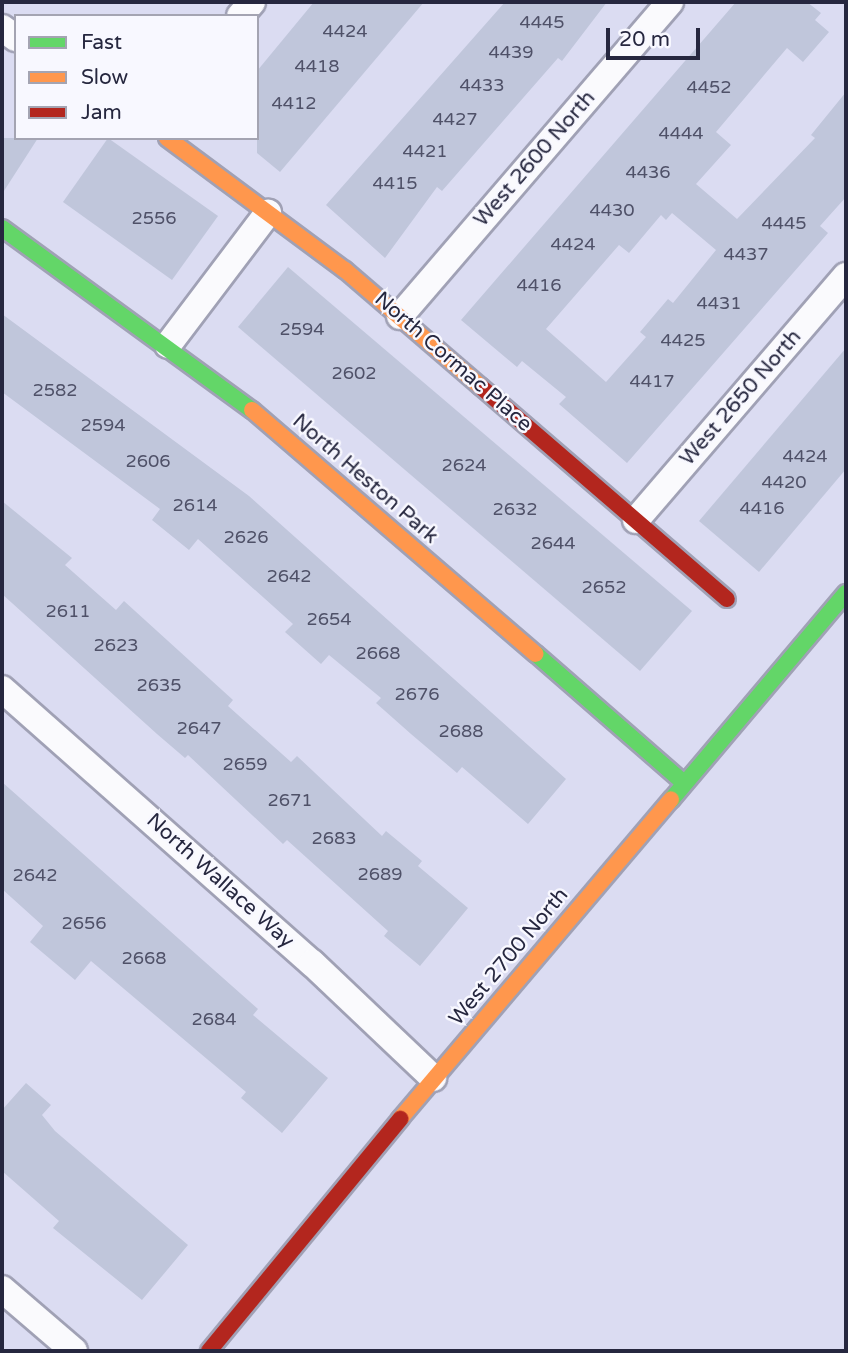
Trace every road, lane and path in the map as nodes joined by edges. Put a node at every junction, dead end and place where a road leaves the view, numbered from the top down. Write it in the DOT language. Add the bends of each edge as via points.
graph roads {
  1 [pos="670,2"];
  2 [pos="170,140"];
  3 [pos="268,213"];
  4 [pos="2,228"];
  5 [pos="846,276"];
  6 [pos="400,316"];
  7 [pos="168,345"];
  8 [pos="636,520"];
  9 [pos="846,593"];
  10 [pos="727,599"];
  11 [pos="2,689"];
  12 [pos="684,783"];
  13 [pos="433,1078"];
  14 [pos="2,1289"];
  15 [pos="74,1351"];
  16 [pos="209,1351"];
  1 -- 6 [label="street, West 2600 North"];
  2 -- 3 [label="street, North Cormac Place"];
  3 -- 6 [label="street, North Cormac Place"];
  3 -- 7 [label="street"];
  4 -- 7 [label="street, North Heston Park"];
  5 -- 8 [label="street, West 2650 North"];
  6 -- 8 [label="street, North Cormac Place"];
  7 -- 12 [label="street, North Heston Park" via="296,445"];
  8 -- 10 [label="street, North Cormac Place"];
  9 -- 12 [label="street, West 2700 North"];
  11 -- 13 [label="street, North Wallace Way" via="313,963"];
  12 -- 13 [label="street, West 2700 North"];
  13 -- 16 [label="street, West 2700 North"];
  14 -- 15 [label="street"];
}
